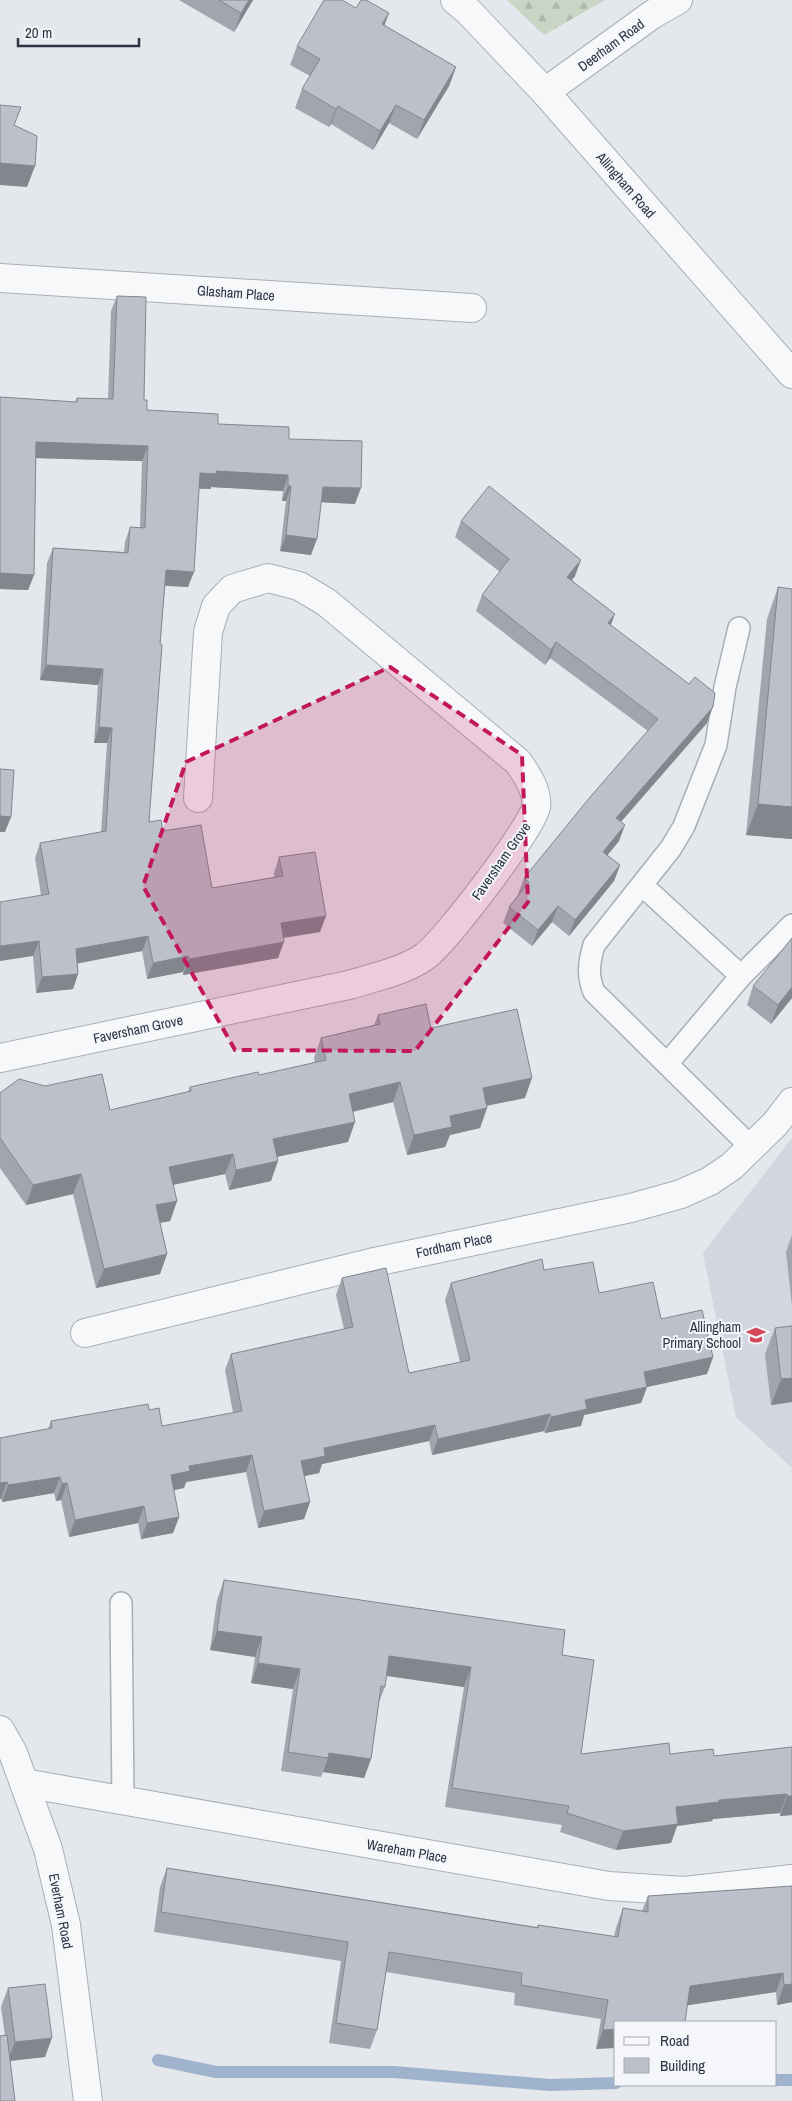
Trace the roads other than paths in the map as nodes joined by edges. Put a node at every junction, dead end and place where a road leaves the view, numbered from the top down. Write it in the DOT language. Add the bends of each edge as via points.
graph roads {
  1 [pos="455,0"];
  2 [pos="678,0"];
  3 [pos="545,92"];
  4 [pos="0,278"];
  5 [pos="472,308"];
  6 [pos="792,374"];
  7 [pos="739,628"];
  8 [pos="198,798"];
  9 [pos="642,885"];
  10 [pos="792,924"];
  11 [pos="741,976"];
  12 [pos="0,1058"];
  13 [pos="667,1064"];
  14 [pos="792,1102"];
  15 [pos="752,1148"];
  16 [pos="84,1333"];
  17 [pos="121,1603"];
  18 [pos="0,1730"];
  19 [pos="24,1783"];
  20 [pos="123,1800"];
  21 [pos="792,1879"];
  22 [pos="88,2101"];
  1 -- 3 [label="street, Allingham Road"];
  2 -- 3 [label="street, Deerham Road" via="653,14"];
  3 -- 6 [label="street, Allingham Road"];
  4 -- 5 [label="street, Glasham Place"];
  7 -- 9 [label="lane" via="716,745 706,772 684,826"];
  8 -- 12 [label="street, Faversham Grove" via="208,632 216,606 232,589 268,578 299,586 326,602 518,762 532,782 536,807 527,828 445,937 425,957 400,969 349,985"];
  9 -- 11 [label="lane"];
  9 -- 13 [label="lane" via="594,945 589,976 594,992"];
  10 -- 11 [label="lane"];
  11 -- 13 [label="lane"];
  13 -- 15 [label="lane"];
  14 -- 15 [label="street, Fordham Place"];
  15 -- 16 [label="street, Fordham Place" via="710,1181 681,1194 631,1208 370,1263"];
  17 -- 20 [label="lane"];
  18 -- 19 [label="street, Everham Road"];
  19 -- 20 [label="street, Wareham Place"];
  19 -- 22 [label="street, Everham Road" via="48,1850 66,1925"];
  20 -- 21 [label="street, Wareham Place" via="609,1886 684,1891"];
}
